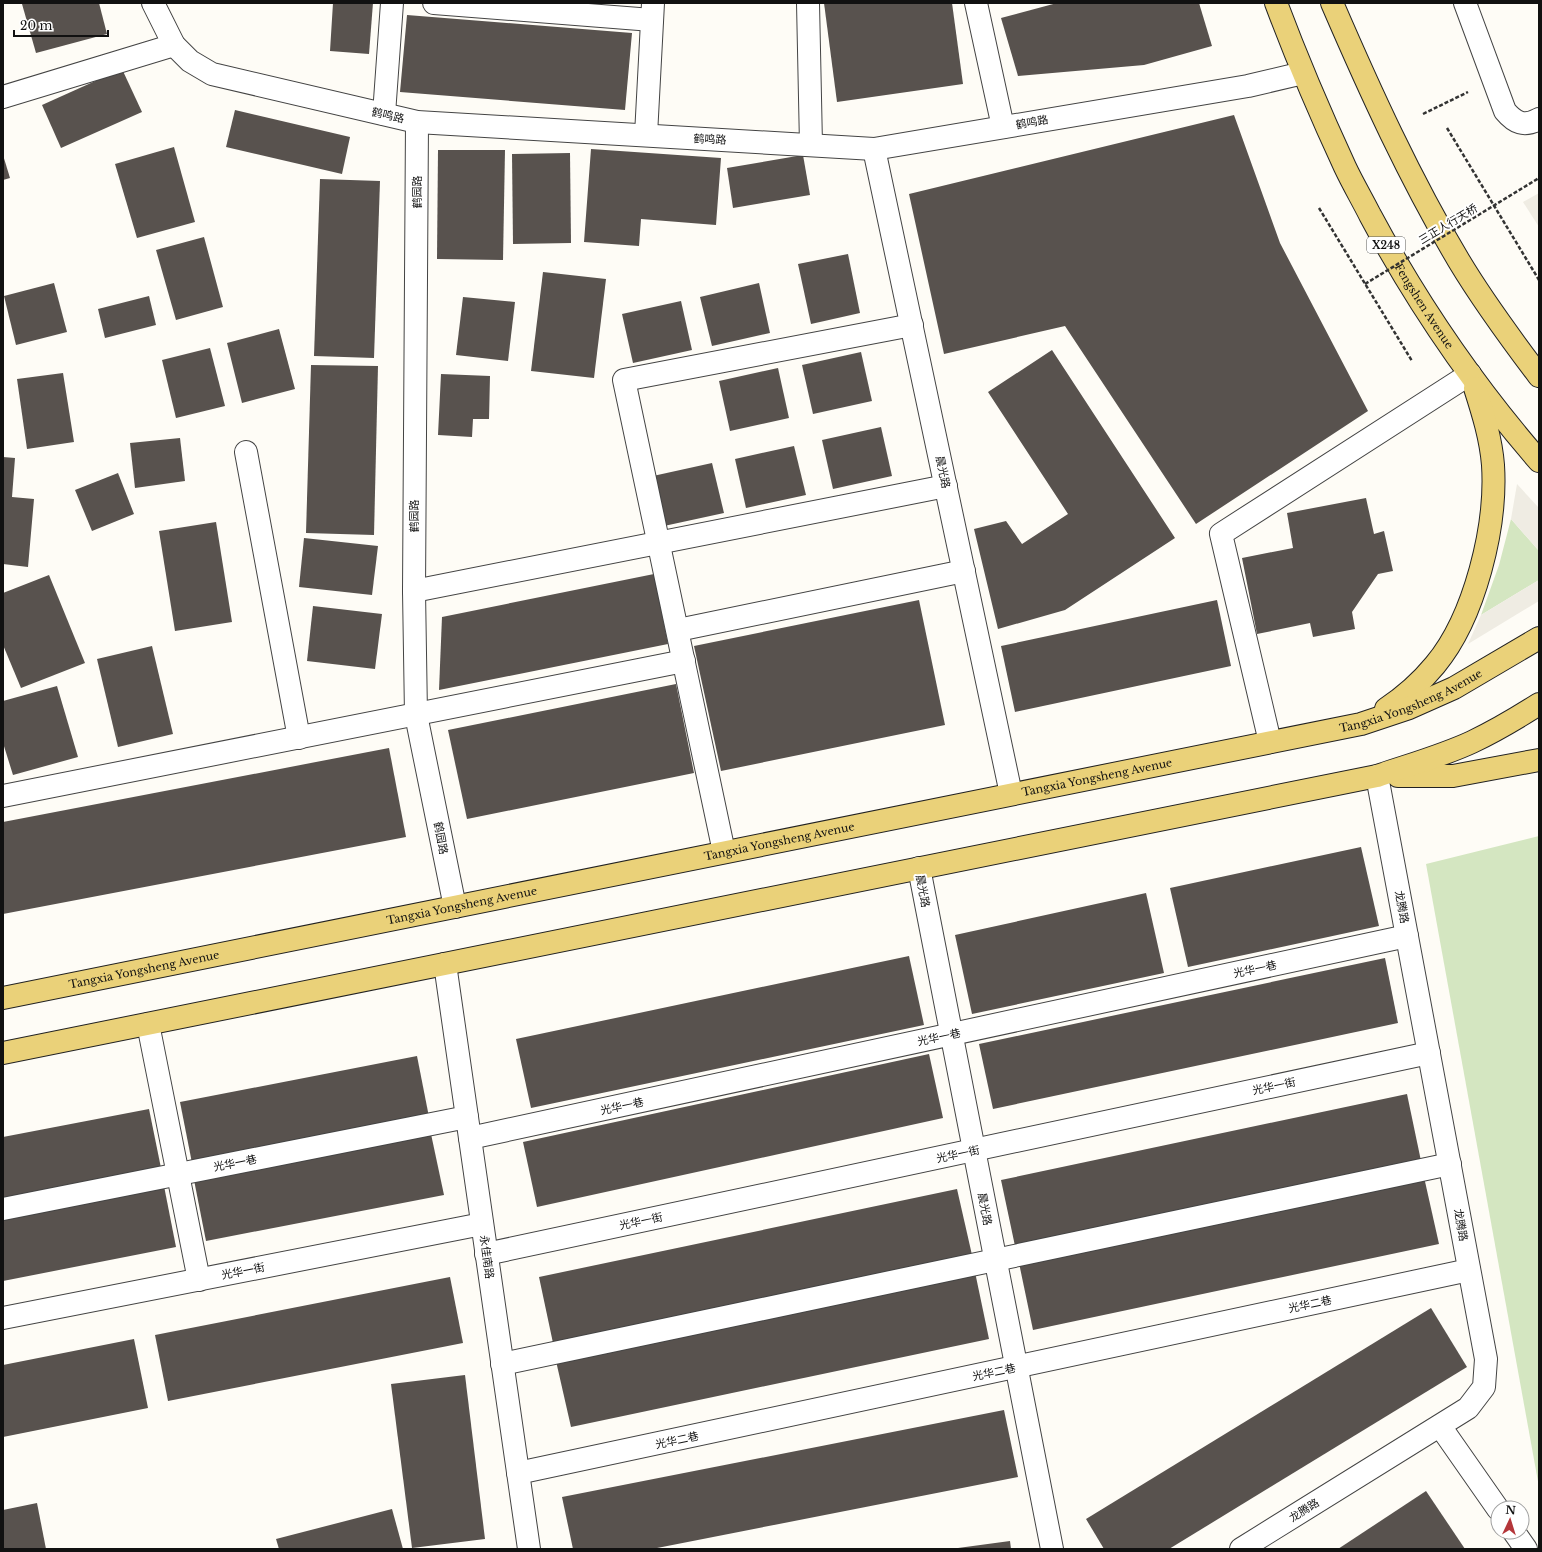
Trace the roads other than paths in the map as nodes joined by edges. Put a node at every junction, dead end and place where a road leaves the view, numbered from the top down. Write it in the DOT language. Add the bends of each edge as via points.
graph roads {
  1 [pos="153,3"];
  2 [pos="392,3"];
  3 [pos="434,3"];
  4 [pos="808,3"];
  5 [pos="976,3"];
  6 [pos="1276,3"];
  7 [pos="1332,3"];
  8 [pos="1465,3"];
  9 [pos="653,12"];
  10 [pos="174,46"];
  11 [pos="1303,73"];
  12 [pos="3,97"];
  13 [pos="384,114"];
  14 [pos="1539,119"];
  15 [pos="417,122"];
  16 [pos="1003,127"];
  17 [pos="646,135"];
  18 [pos="811,145"];
  19 [pos="874,149"];
  20 [pos="912,325"];
  21 [pos="1470,374"];
  22 [pos="1539,376"];
  23 [pos="246,452"];
  24 [pos="1539,461"];
  25 [pos="946,486"];
  26 [pos="659,542"];
  27 [pos="964,571"];
  28 [pos="414,591"];
  29 [pos="678,630"];
  30 [pos="1539,638"];
  31 [pos="684,661"];
  32 [pos="1539,704"];
  33 [pos="416,715"];
  34 [pos="1361,724"];
  35 [pos="299,738"];
  36 [pos="1270,742"];
  37 [pos="1539,760"];
  38 [pos="1377,776"];
  39 [pos="1011,794"];
  40 [pos="3,796"];
  41 [pos="724,852"];
  42 [pos="919,868"];
  43 [pos="455,907"];
  44 [pos="1407,936"];
  45 [pos="445,964"];
  46 [pos="3,998"];
  47 [pos="148,1024"];
  48 [pos="952,1034"];
  49 [pos="3,1052"];
  50 [pos="1429,1053"];
  51 [pos="467,1117"];
  52 [pos="470,1138"];
  53 [pos="974,1150"];
  54 [pos="1450,1164"];
  55 [pos="178,1174"];
  56 [pos="3,1209"];
  57 [pos="482,1224"];
  58 [pos="486,1254"];
  59 [pos="995,1260"];
  60 [pos="1469,1270"];
  61 [pos="199,1280"];
  62 [pos="3,1318"];
  63 [pos="502,1364"];
  64 [pos="1016,1367"];
  65 [pos="1440,1426"];
  66 [pos="518,1473"];
  67 [pos="1492,1500"];
  68 [pos="1520,1540"];
  69 [pos="529,1549"];
  70 [pos="1052,1549"];
  71 [pos="1241,1549"];
  72 [pos="1526,1549"];
  1 -- 10 [label="street, 鹤鸣路"];
  2 -- 13 [label="street"];
  3 -- 9 [label="street"];
  4 -- 18 [label="street"];
  5 -- 16 [label="street"];
  6 -- 11 [label="main road, Fengshen Avenue / X248"];
  7 -- 22 [label="main road" via="1390,132 1459,262 1501,326"];
  8 -- 14 [label="street" via="1505,111 1512,120 1522,124"];
  9 -- 17 [label="street"];
  10 -- 12 [label="street"];
  10 -- 13 [label="street, 鹤鸣路" via="190,61 212,74"];
  11 -- 16 [label="street, 鹤鸣路" via="1248,86"];
  11 -- 21 [label="main road, Fengshen Avenue / X248" via="1346,169 1395,261"];
  13 -- 15 [label="street, 鹤鸣路"];
  15 -- 17 [label="street, 鹤鸣路"];
  15 -- 28 [label="street, 鹤园路"];
  16 -- 19 [label="street, 鹤鸣路"];
  17 -- 18 [label="street, 鹤鸣路"];
  18 -- 19 [label="street, 鹤鸣路"];
  19 -- 20 [label="street, 晨光路"];
  20 -- 25 [label="street, 晨光路"];
  20 -- 26 [label="street" via="624,380"];
  21 -- 24 [label="main road, Fengshen Avenue / X248" via="1513,432"];
  21 -- 34 [label="main road" via="1489,437 1493,472 1493,503 1480,569 1456,633 1436,664 1387,709"];
  21 -- 36 [label="street" via="1221,534"];
  23 -- 35 [label="street"];
  25 -- 26 [label="street"];
  25 -- 27 [label="street, 晨光路"];
  26 -- 28 [label="street"];
  26 -- 29 [label="street"];
  27 -- 29 [label="street"];
  27 -- 39 [label="street, 晨光路"];
  28 -- 33 [label="street, 鹤园路"];
  29 -- 31 [label="street"];
  30 -- 34 [label="main road, Tangxia Yongsheng Avenue" via="1454,688 1409,708"];
  31 -- 33 [label="street"];
  31 -- 41 [label="street"];
  32 -- 38 [label="main road" via="1471,742"];
  33 -- 35 [label="street"];
  33 -- 43 [label="street, 鹤园路"];
  34 -- 36 [label="main road, Tangxia Yongsheng Avenue"];
  35 -- 40 [label="street"];
  36 -- 39 [label="main road, Tangxia Yongsheng Avenue"];
  37 -- 38 [label="main road" via="1453,776"];
  38 -- 42 [label="main road"];
  38 -- 44 [label="street, 龙腾路"];
  39 -- 41 [label="main road, Tangxia Yongsheng Avenue"];
  41 -- 43 [label="main road, Tangxia Yongsheng Avenue"];
  42 -- 45 [label="main road"];
  42 -- 48 [label="street, 晨光路"];
  43 -- 46 [label="main road, Tangxia Yongsheng Avenue"];
  44 -- 48 [label="street, 光华一巷"];
  44 -- 50 [label="street, 龙腾路"];
  45 -- 47 [label="main road"];
  45 -- 51 [label="street, 永佳南路"];
  47 -- 49 [label="main road"];
  47 -- 55 [label="street"];
  48 -- 52 [label="street, 光华一巷"];
  48 -- 53 [label="street, 晨光路"];
  50 -- 53 [label="street, 光华一街"];
  50 -- 54 [label="street, 龙腾路"];
  51 -- 52 [label="street, 永佳南路"];
  51 -- 55 [label="street, 光华一巷"];
  52 -- 57 [label="street, 永佳南路"];
  53 -- 58 [label="street, 光华一街"];
  53 -- 59 [label="street, 晨光路"];
  54 -- 59 [label="street"];
  54 -- 60 [label="street, 龙腾路"];
  55 -- 56 [label="street, 光华一巷"];
  55 -- 61 [label="street"];
  57 -- 58 [label="street, 永佳南路"];
  57 -- 61 [label="street, 光华一街"];
  58 -- 63 [label="street, 永佳南路"];
  59 -- 63 [label="street"];
  59 -- 64 [label="street, 晨光路"];
  60 -- 64 [label="street, 光华二巷"];
  60 -- 65 [label="street, 龙腾路" via="1486,1359 1484,1387 1468,1408"];
  61 -- 62 [label="street, 光华一街"];
  63 -- 66 [label="street, 永佳南路"];
  64 -- 66 [label="street, 光华二巷"];
  64 -- 70 [label="street, 晨光路"];
  65 -- 67 [label="street"];
  65 -- 71 [label="street, 龙腾路"];
  66 -- 69 [label="street, 永佳南路"];
  68 -- 72 [label="street"];
}
